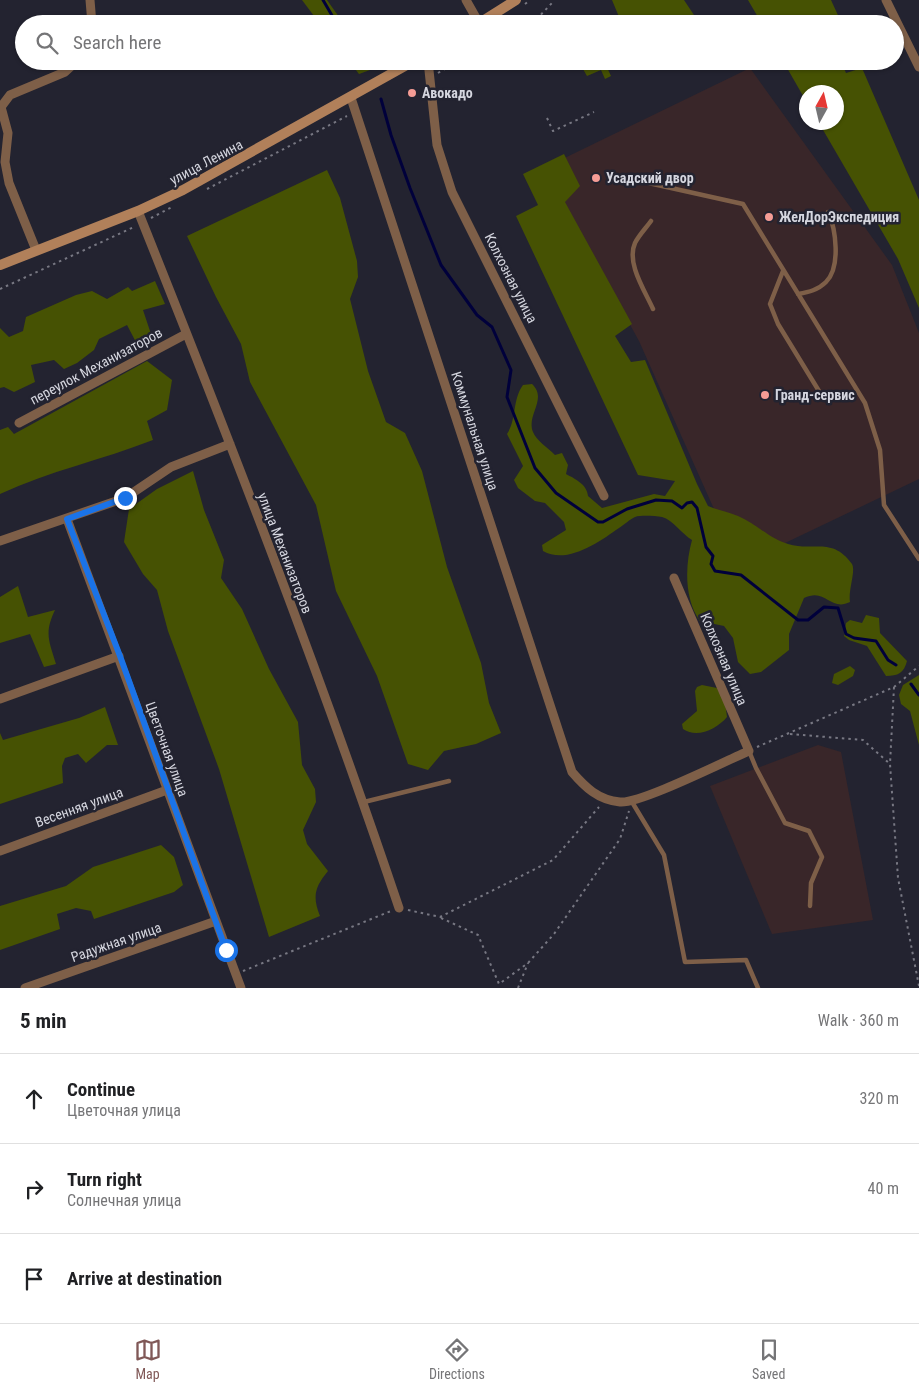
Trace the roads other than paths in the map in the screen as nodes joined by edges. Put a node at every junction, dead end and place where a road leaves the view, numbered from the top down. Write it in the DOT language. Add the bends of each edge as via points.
graph roads {
  1 [pos="90,0"];
  2 [pos="466,0"];
  3 [pos="516,0"];
  4 [pos="886,0"];
  5 [pos="91,15"];
  6 [pos="474,15"];
  7 [pos="492,15"];
  8 [pos="894,15"];
  9 [pos="904,36"];
  10 [pos="919,66"];
  11 [pos="67,70"];
  12 [pos="399,70"];
  13 [pos="429,70"];
  14 [pos="351,98"];
  15 [pos="626,178"];
  16 [pos="138,211"];
  17 [pos="828,212"];
  18 [pos="651,221"];
  19 [pos="36,250"];
  20 [pos="0,265"];
  21 [pos="783,270"];
  22 [pos="798,294"];
  23 [pos="653,310"];
  24 [pos="186,334"];
  25 [pos="822,396"];
  26 [pos="19,423"];
  27 [pos="230,444"];
  28 [pos="604,496"];
  29 [pos="67,519"];
  30 [pos="0,541"];
  31 [pos="919,559"];
  32 [pos="674,578"];
  33 [pos="120,656"];
  34 [pos="0,699"];
  35 [pos="749,751"];
  36 [pos="449,780"];
  37 [pos="167,790"];
  38 [pos="364,802"];
  39 [pos="632,802"];
  40 [pos="0,851"];
  41 [pos="810,906"];
  42 [pos="399,908"];
  43 [pos="216,921"];
  44 [pos="25,988"];
  45 [pos="241,988"];
  46 [pos="758,988"];
  1 -- 5 [label="street"];
  2 -- 6 [label="street"];
  3 -- 7 [label="street"];
  4 -- 8 [label="street"];
  9 -- 10 [label="street"];
  11 -- 19 [label="street" via="10,95 1,107 8,133 5,162 9,183"];
  12 -- 14 [label="street, улица Ленина"];
  13 -- 28 [label="street, Колхозная улица" via="438,145 452,192"];
  14 -- 16 [label="street, улица Ленина"];
  14 -- 39 [label="street, Коммунальная улица" via="572,772 587,789 605,799"];
  15 -- 21 [label="lane" via="743,204"];
  16 -- 19 [label="street, улица Ленина"];
  16 -- 24 [label="street, улица Механизаторов"];
  17 -- 22 [label="lane" via="834,224 836,241 834,264 828,281 815,290"];
  18 -- 23 [label="lane" via="632,251"];
  19 -- 20 [label="street, улица Ленина"];
  21 -- 22 [label="lane"];
  21 -- 25 [label="lane" via="770,304 778,324"];
  22 -- 31 [label="lane" via="865,403 880,450 884,506"];
  24 -- 26 [label="street, переулок Механизаторов"];
  24 -- 27 [label="street, улица Механизаторов"];
  27 -- 29 [label="street" via="171,467 125,498"];
  27 -- 38 [label="street, улица Механизаторов"];
  29 -- 30 [label="street"];
  29 -- 33 [label="street, Цветочная улица"];
  32 -- 35 [label="street, Колхозная улица"];
  33 -- 34 [label="street"];
  33 -- 37 [label="street, Цветочная улица"];
  35 -- 39 [label="street"];
  35 -- 41 [label="lane" via="785,823 809,831 822,857 811,883"];
  36 -- 38 [label="lane"];
  37 -- 40 [label="street, Весенняя улица"];
  37 -- 43 [label="street, Цветочная улица"];
  38 -- 42 [label="street, улица Механизаторов"];
  39 -- 46 [label="lane" via="664,855 685,962 746,960"];
  43 -- 44 [label="street, Радужная улица"];
  43 -- 45 [label="street, Цветочная улица"];
}
